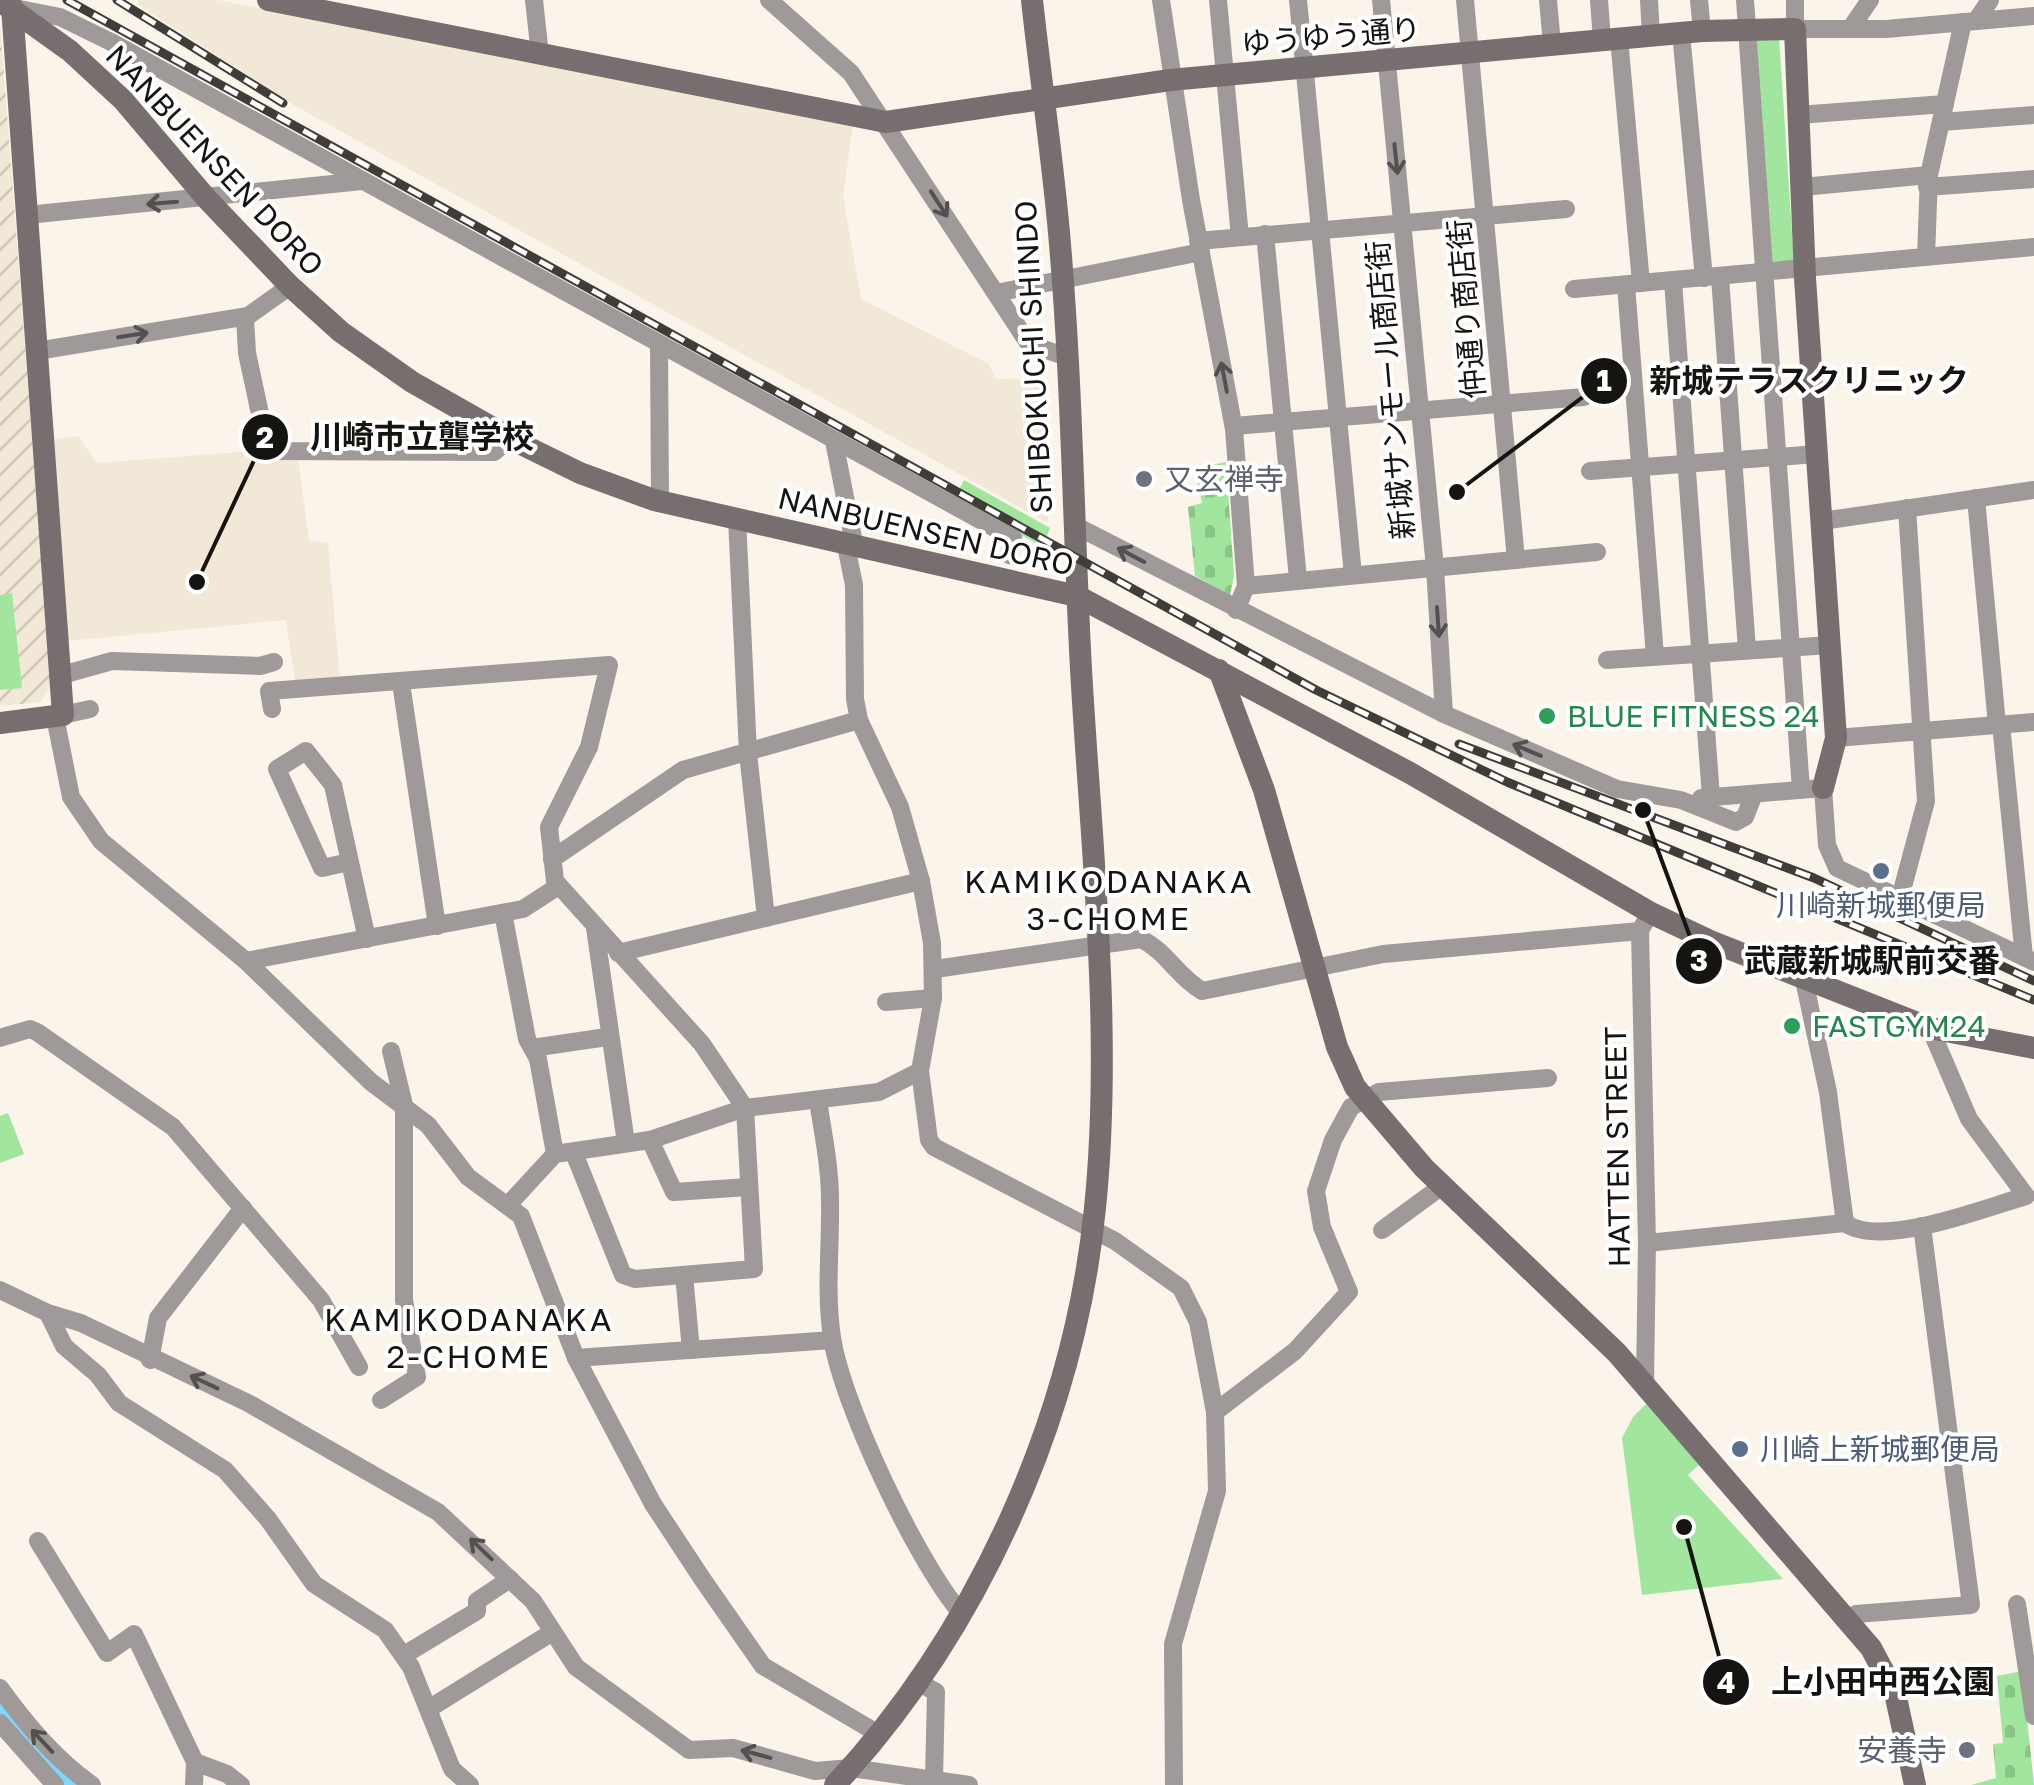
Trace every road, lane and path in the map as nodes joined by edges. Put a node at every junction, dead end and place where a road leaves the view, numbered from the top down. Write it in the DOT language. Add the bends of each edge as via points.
graph roads {
  1 [pos="268,0"];
  2 [pos="534,0"];
  3 [pos="769,0"];
  4 [pos="1032,0"];
  5 [pos="1161,0"];
  6 [pos="1218,0"];
  7 [pos="1298,0"];
  8 [pos="1381,0"];
  9 [pos="1466,0"];
  10 [pos="1548,0"];
  11 [pos="1598,0"];
  12 [pos="1649,0"];
  13 [pos="1699,0"];
  14 [pos="1744,0"];
  15 [pos="1795,0"];
  16 [pos="1870,0"];
  17 [pos="1990,0"];
  18 [pos="6,4"];
  19 [pos="2034,16"];
  20 [pos="1970,21"];
  21 [pos="1746,28"];
  22 [pos="1795,29"];
  23 [pos="1850,30"];
  24 [pos="1692,32"];
  25 [pos="1652,36"];
  26 [pos="1610,39"];
  27 [pos="1552,44"];
  28 [pos="1470,53"];
  29 [pos="540,55"];
  30 [pos="1386,62"];
  31 [pos="1304,69"];
  32 [pos="1225,76"];
  33 [pos="1170,80"];
  34 [pos="1043,97"];
  35 [pos="1943,113"];
  36 [pos="2034,114"];
  37 [pos="1798,115"];
  38 [pos="886,122"];
  39 [pos="2034,179"];
  40 [pos="363,181"];
  41 [pos="1928,181"];
  42 [pos="1802,187"];
  43 [pos="206,199"];
  44 [pos="1566,209"];
  45 [pos="26,214"];
  46 [pos="1485,215"];
  47 [pos="1402,222"];
  48 [pos="1319,229"];
  49 [pos="1265,234"];
  50 [pos="1240,237"];
  51 [pos="1199,246"];
  52 [pos="2034,246"];
  53 [pos="1926,257"];
  54 [pos="1805,269"];
  55 [pos="1766,272"];
  56 [pos="1712,277"];
  57 [pos="1062,280"];
  58 [pos="1673,281"];
  59 [pos="1633,284"];
  60 [pos="290,286"];
  61 [pos="1574,289"];
  62 [pos="996,293"];
  63 [pos="245,317"];
  64 [pos="659,344"];
  65 [pos="36,351"];
  66 [pos="1067,357"];
  67 [pos="1584,397"];
  68 [pos="1502,404"];
  69 [pos="1420,411"];
  70 [pos="1339,418"];
  71 [pos="1284,422"];
  72 [pos="1234,426"];
  73 [pos="510,438"];
  74 [pos="834,441"];
  75 [pos="1817,454"];
  76 [pos="1779,456"];
  77 [pos="1732,460"];
  78 [pos="1686,464"];
  79 [pos="1640,467"];
  80 [pos="1590,471"];
  81 [pos="2034,490"];
  82 [pos="1976,498"];
  83 [pos="660,501"];
  84 [pos="1907,508"];
  85 [pos="737,518"];
  86 [pos="1822,521"];
  87 [pos="1074,525"];
  88 [pos="850,542"];
  89 [pos="1597,552"];
  90 [pos="1010,554"];
  91 [pos="1516,560"];
  92 [pos="1435,568"];
  93 [pos="1353,575"];
  94 [pos="1298,580"];
  95 [pos="1246,586"];
  96 [pos="1077,596"];
  97 [pos="1236,610"];
  98 [pos="1830,645"];
  99 [pos="1789,648"];
  100 [pos="1746,650"];
  101 [pos="1700,654"];
  102 [pos="1655,656"];
  103 [pos="1607,660"];
  104 [pos="274,662"];
  105 [pos="1219,670"];
  106 [pos="62,675"];
  107 [pos="401,683"];
  108 [pos="272,709"];
  109 [pos="90,710"];
  110 [pos="1444,714"];
  111 [pos="59,716"];
  112 [pos="860,720"];
  113 [pos="0,722"];
  114 [pos="2034,722"];
  115 [pos="1999,725"];
  116 [pos="1921,731"];
  117 [pos="1836,738"];
  118 [pos="748,753"];
  119 [pos="1812,789"];
  120 [pos="1754,794"];
  121 [pos="1711,797"];
  122 [pos="1681,800"];
  123 [pos="552,860"];
  124 [pos="349,862"];
  125 [pos="922,881"];
  126 [pos="557,887"];
  127 [pos="1900,898"];
  128 [pos="503,914"];
  129 [pos="766,918"];
  130 [pos="1645,922"];
  131 [pos="438,926"];
  132 [pos="595,928"];
  133 [pos="367,939"];
  134 [pos="1096,943"];
  135 [pos="618,953"];
  136 [pos="2029,959"];
  137 [pos="246,961"];
  138 [pos="1314,968"];
  139 [pos="935,969"];
  140 [pos="1804,980"];
  141 [pos="933,998"];
  142 [pos="886,1002"];
  143 [pos="1930,1028"];
  144 [pos="608,1036"];
  145 [pos="0,1038"];
  146 [pos="532,1048"];
  147 [pos="2034,1048"];
  148 [pos="392,1051"];
  149 [pos="920,1071"];
  150 [pos="1548,1078"];
  151 [pos="1362,1098"];
  152 [pos="818,1101"];
  153 [pos="404,1105"];
  154 [pos="745,1108"];
  155 [pos="650,1140"];
  156 [pos="626,1143"];
  157 [pos="565,1153"];
  158 [pos="1442,1186"];
  159 [pos="748,1187"];
  160 [pos="509,1204"];
  161 [pos="242,1208"];
  162 [pos="1846,1224"];
  163 [pos="1922,1226"];
  164 [pos="1093,1227"];
  165 [pos="1382,1230"];
  166 [pos="1647,1243"];
  167 [pos="684,1275"];
  168 [pos="0,1290"];
  169 [pos="48,1313"];
  170 [pos="832,1340"];
  171 [pos="692,1350"];
  172 [pos="576,1358"];
  173 [pos="150,1360"];
  174 [pos="359,1367"];
  175 [pos="1645,1384"];
  176 [pos="381,1400"];
  177 [pos="1215,1412"];
  178 [pos="38,1541"];
  179 [pos="510,1578"];
  180 [pos="2018,1604"];
  181 [pos="961,1613"];
  182 [pos="1844,1620"];
  183 [pos="552,1632"];
  184 [pos="404,1655"];
  185 [pos="916,1681"];
  186 [pos="0,1688"];
  187 [pos="430,1708"];
  188 [pos="2034,1716"];
  189 [pos="0,1724"];
  190 [pos="878,1733"];
  191 [pos="195,1762"];
  192 [pos="843,1776"];
  193 [pos="928,1780"];
  194 [pos="88,1784"];
  195 [pos="55,1785"];
  196 [pos="194,1785"];
  197 [pos="241,1785"];
  198 [pos="470,1785"];
  199 [pos="969,1785"];
  200 [pos="1174,1785"];
  201 [pos="1914,1785"];
  1 -- 29 [label="street"];
  2 -- 29 [label="street"];
  3 -- 38 [label="street" via="825,45"];
  4 -- 34 [label="street, SHIBOKUCHI SHINDO"];
  5 -- 33 [label="street"];
  6 -- 32 [label="street"];
  7 -- 31 [label="street"];
  8 -- 30 [label="street, 新城サンモール商店街"];
  9 -- 28 [label="street, 仲通り商店街"];
  10 -- 27 [label="street"];
  11 -- 26 [label="street"];
  12 -- 25 [label="street"];
  13 -- 24 [label="street"];
  14 -- 21 [label="street"];
  15 -- 22 [label="street"];
  16 -- 23 [label="street"];
  17 -- 20 [label="street"];
  18 -- 40 [label="street" via="60,17 111,42"];
  18 -- 43 [label="street, NANBUENSEN DORO" via="123,100"];
  18 -- 45 [label="street"];
  19 -- 20 [label="street"];
  20 -- 23 [label="street"];
  20 -- 35 [label="street"];
  21 -- 22 [label="street, ゆうゆう通り"];
  21 -- 24 [label="street, ゆうゆう通り"];
  21 -- 55 [label="street"];
  22 -- 23 [label="street"];
  22 -- 37 [label="street"];
  24 -- 25 [label="street, ゆうゆう通り"];
  24 -- 56 [label="street"];
  25 -- 26 [label="street, ゆうゆう通り"];
  26 -- 27 [label="street, ゆうゆう通り"];
  26 -- 59 [label="street"];
  27 -- 28 [label="street, ゆうゆう通り"];
  28 -- 30 [label="street, ゆうゆう通り"];
  28 -- 46 [label="street, 仲通り商店街"];
  29 -- 38 [label="street"];
  30 -- 31 [label="street, ゆうゆう通り"];
  30 -- 47 [label="street, 新城サンモール商店街, one-way"];
  31 -- 32 [label="street, ゆうゆう通り"];
  31 -- 48 [label="street"];
  32 -- 33 [label="street, ゆうゆう通り"];
  32 -- 50 [label="street"];
  33 -- 34 [label="street, ゆうゆう通り"];
  33 -- 51 [label="street"];
  34 -- 38 [label="street, ゆうゆう通り"];
  34 -- 57 [label="street, SHIBOKUCHI SHINDO"];
  35 -- 36 [label="street"];
  35 -- 37 [label="street"];
  35 -- 41 [label="street"];
  37 -- 42 [label="street"];
  38 -- 62 [label="street, one-way"];
  39 -- 41 [label="street"];
  40 -- 43 [label="street"];
  40 -- 64 [label="street"];
  41 -- 42 [label="street"];
  41 -- 53 [label="street"];
  42 -- 54 [label="street"];
  43 -- 45 [label="street, one-way"];
  43 -- 60 [label="street, NANBUENSEN DORO"];
  44 -- 46 [label="street"];
  45 -- 65 [label="street"];
  46 -- 47 [label="street"];
  46 -- 68 [label="street, 仲通り商店街"];
  47 -- 48 [label="street"];
  47 -- 69 [label="street, 新城サンモール商店街"];
  48 -- 49 [label="street"];
  48 -- 70 [label="street"];
  49 -- 50 [label="street"];
  49 -- 71 [label="street"];
  50 -- 51 [label="street"];
  51 -- 57 [label="street"];
  72 -- 51 [label="street, one-way"];
  52 -- 53 [label="street"];
  53 -- 54 [label="street"];
  54 -- 55 [label="street"];
  54 -- 75 [label="street"];
  55 -- 56 [label="street"];
  55 -- 76 [label="street"];
  56 -- 58 [label="street"];
  56 -- 77 [label="street"];
  57 -- 62 [label="street"];
  57 -- 66 [label="street, SHIBOKUCHI SHINDO"];
  58 -- 59 [label="street"];
  58 -- 78 [label="street"];
  59 -- 61 [label="street"];
  59 -- 79 [label="street"];
  60 -- 63 [label="street"];
  60 -- 73 [label="street, NANBUENSEN DORO" via="412,382"];
  62 -- 66 [label="street" via="1030,344"];
  65 -- 63 [label="street, one-way"];
  63 -- 73 [label="street" via="268,451 494,452"];
  64 -- 74 [label="street"];
  64 -- 83 [label="street"];
  65 -- 106 [label="street"];
  66 -- 87 [label="street, SHIBOKUCHI SHINDO"];
  67 -- 68 [label="street"];
  68 -- 69 [label="street"];
  68 -- 91 [label="street, 仲通り商店街"];
  69 -- 70 [label="street"];
  69 -- 92 [label="street, 新城サンモール商店街"];
  70 -- 71 [label="street"];
  70 -- 93 [label="street"];
  71 -- 72 [label="street"];
  71 -- 94 [label="street"];
  72 -- 95 [label="street"];
  73 -- 83 [label="street, NANBUENSEN DORO" via="580,474"];
  74 -- 88 [label="street"];
  74 -- 90 [label="street" via="1013,538"];
  75 -- 76 [label="street"];
  75 -- 86 [label="street"];
  76 -- 77 [label="street"];
  76 -- 99 [label="street"];
  77 -- 78 [label="street"];
  77 -- 100 [label="street"];
  78 -- 79 [label="street"];
  78 -- 101 [label="street"];
  79 -- 80 [label="street"];
  79 -- 102 [label="street"];
  81 -- 82 [label="street"];
  82 -- 84 [label="street"];
  82 -- 115 [label="street"];
  83 -- 85 [label="street, NANBUENSEN DORO"];
  84 -- 86 [label="street"];
  84 -- 116 [label="street"];
  85 -- 88 [label="street, NANBUENSEN DORO"];
  85 -- 118 [label="street"];
  86 -- 98 [label="street"];
  87 -- 96 [label="street, SHIBOKUCHI SHINDO"];
  97 -- 87 [label="street, one-way"];
  88 -- 96 [label="street, NANBUENSEN DORO"];
  88 -- 112 [label="street"];
  89 -- 91 [label="street"];
  91 -- 92 [label="street"];
  92 -- 93 [label="street"];
  92 -- 110 [label="street, 新城サンモール商店街, one-way"];
  93 -- 94 [label="street"];
  94 -- 95 [label="street"];
  95 -- 97 [label="street"];
  96 -- 105 [label="street, NANBUENSEN DORO"];
  96 -- 134 [label="street, SHIBOKUCHI SHINDO"];
  97 -- 110 [label="street"];
  98 -- 99 [label="street"];
  98 -- 117 [label="street"];
  99 -- 100 [label="street"];
  99 -- 119 [label="street"];
  100 -- 101 [label="street"];
  101 -- 102 [label="street"];
  101 -- 121 [label="street"];
  102 -- 103 [label="street"];
  104 -- 106 [label="street" via="112,661"];
  105 -- 130 [label="street, NANBUENSEN DORO" via="1410,773"];
  105 -- 138 [label="street" via="1264,790"];
  106 -- 111 [label="street"];
  107 -- 108 [label="street" via="269,691"];
  107 -- 123 [label="street" via="609,665 589,747 549,828"];
  107 -- 131 [label="street"];
  109 -- 111 [label="street"];
  122 -- 110 [label="street, one-way" via="1617,788"];
  111 -- 113 [label="street"];
  111 -- 137 [label="street" via="71,797 100,841"];
  112 -- 118 [label="street"];
  112 -- 125 [label="street" via="900,807"];
  114 -- 115 [label="street"];
  115 -- 116 [label="street"];
  115 -- 136 [label="street"];
  116 -- 117 [label="street"];
  116 -- 127 [label="street" via="1926,801"];
  117 -- 119 [label="street"];
  118 -- 123 [label="street" via="683,770"];
  118 -- 129 [label="street"];
  119 -- 120 [label="street"];
  119 -- 127 [label="street" via="1830,859 1842,872"];
  120 -- 121 [label="street"];
  120 -- 122 [label="street" via="1739,822"];
  121 -- 122 [label="street"];
  123 -- 126 [label="street"];
  124 -- 124 [label="street" via="333,785 306,751 277,769 322,868"];
  124 -- 133 [label="street"];
  125 -- 129 [label="street"];
  125 -- 139 [label="street"];
  126 -- 128 [label="street"];
  126 -- 132 [label="street"];
  127 -- 136 [label="street"];
  128 -- 131 [label="street"];
  128 -- 146 [label="street"];
  129 -- 135 [label="street"];
  130 -- 138 [label="street"];
  130 -- 140 [label="street, NANBUENSEN DORO"];
  130 -- 166 [label="street, HATTEN STREET"];
  131 -- 133 [label="street"];
  132 -- 135 [label="street"];
  132 -- 144 [label="street"];
  133 -- 137 [label="street"];
  134 -- 138 [label="street" via="1141,939 1202,991"];
  134 -- 139 [label="street"];
  134 -- 164 [label="street, SHIBOKUCHI SHINDO" via="1101,1132"];
  135 -- 154 [label="street" via="702,1044"];
  137 -- 153 [label="street" via="370,1082"];
  138 -- 151 [label="street" via="1337,1047"];
  139 -- 141 [label="street"];
  140 -- 143 [label="street, NANBUENSEN DORO"];
  140 -- 162 [label="street"];
  141 -- 142 [label="street"];
  141 -- 149 [label="street"];
  143 -- 147 [label="street, NANBUENSEN DORO"];
  143 -- 163 [label="street" via="1969,1119 2026,1196"];
  144 -- 146 [label="street"];
  144 -- 156 [label="street"];
  145 -- 161 [label="street" via="30,1029 154,1113"];
  146 -- 157 [label="street"];
  148 -- 153 [label="street"];
  149 -- 152 [label="street" via="879,1092"];
  149 -- 164 [label="street" via="934,1147"];
  150 -- 151 [label="street"];
  151 -- 158 [label="street"];
  151 -- 177 [label="street" via="1333,1140 1316,1190 1319,1216 1349,1292 1295,1351"];
  152 -- 154 [label="street"];
  152 -- 170 [label="street" via="830,1196"];
  153 -- 160 [label="street" via="468,1178"];
  153 -- 176 [label="street" via="404,1300 416,1377"];
  154 -- 155 [label="street"];
  154 -- 159 [label="street"];
  155 -- 156 [label="street"];
  155 -- 159 [label="street" via="674,1192"];
  156 -- 157 [label="street"];
  157 -- 160 [label="street"];
  157 -- 167 [label="street" via="623,1274 635,1280"];
  158 -- 165 [label="street"];
  158 -- 175 [label="street"];
  159 -- 167 [label="street" via="754,1269"];
  160 -- 172 [label="street" via="522,1216"];
  161 -- 173 [label="street" via="158,1318"];
  161 -- 174 [label="street" via="321,1300"];
  162 -- 163 [label="street" via="1858,1232"];
  162 -- 166 [label="street"];
  163 -- 182 [label="street" via="1971,1605"];
  164 -- 177 [label="street" via="1180,1288 1198,1322"];
  164 -- 181 [label="street, SHIBOKUCHI SHINDO" via="1056,1394 1021,1493"];
  166 -- 175 [label="street, HATTEN STREET"];
  167 -- 171 [label="street"];
  168 -- 169 [label="street"];
  169 -- 173 [label="street" via="82,1323"];
  169 -- 184 [label="street" via="64,1346 119,1403 225,1470 314,1584 385,1630"];
  170 -- 171 [label="street"];
  170 -- 181 [label="street" via="902,1517"];
  171 -- 172 [label="street"];
  172 -- 190 [label="street" via="653,1504 764,1666"];
  179 -- 173 [label="street, one-way" via="438,1512 248,1403"];
  175 -- 182 [label="street"];
  177 -- 200 [label="street" via="1218,1491 1173,1644"];
  178 -- 191 [label="street" via="106,1653 134,1634"];
  179 -- 183 [label="street"];
  179 -- 184 [label="street" via="477,1600 477,1610"];
  180 -- 188 [label="street"];
  181 -- 185 [label="street, SHIBOKUCHI SHINDO"];
  182 -- 201 [label="street" via="1871,1648 1895,1693"];
  183 -- 187 [label="street"];
  192 -- 183 [label="street, one-way" via="733,1748 689,1750 576,1667"];
  184 -- 187 [label="street"];
  185 -- 190 [label="street, SHIBOKUCHI SHINDO"];
  185 -- 193 [label="street" via="936,1692"];
  194 -- 186 [label="street, one-way" via="32,1731"];
  187 -- 198 [label="street" via="452,1770"];
  189 -- 195 [label="street"];
  190 -- 192 [label="street, SHIBOKUCHI SHINDO"];
  191 -- 196 [label="street"];
  191 -- 197 [label="street"];
  192 -- 193 [label="street"];
  193 -- 199 [label="street"];
}
